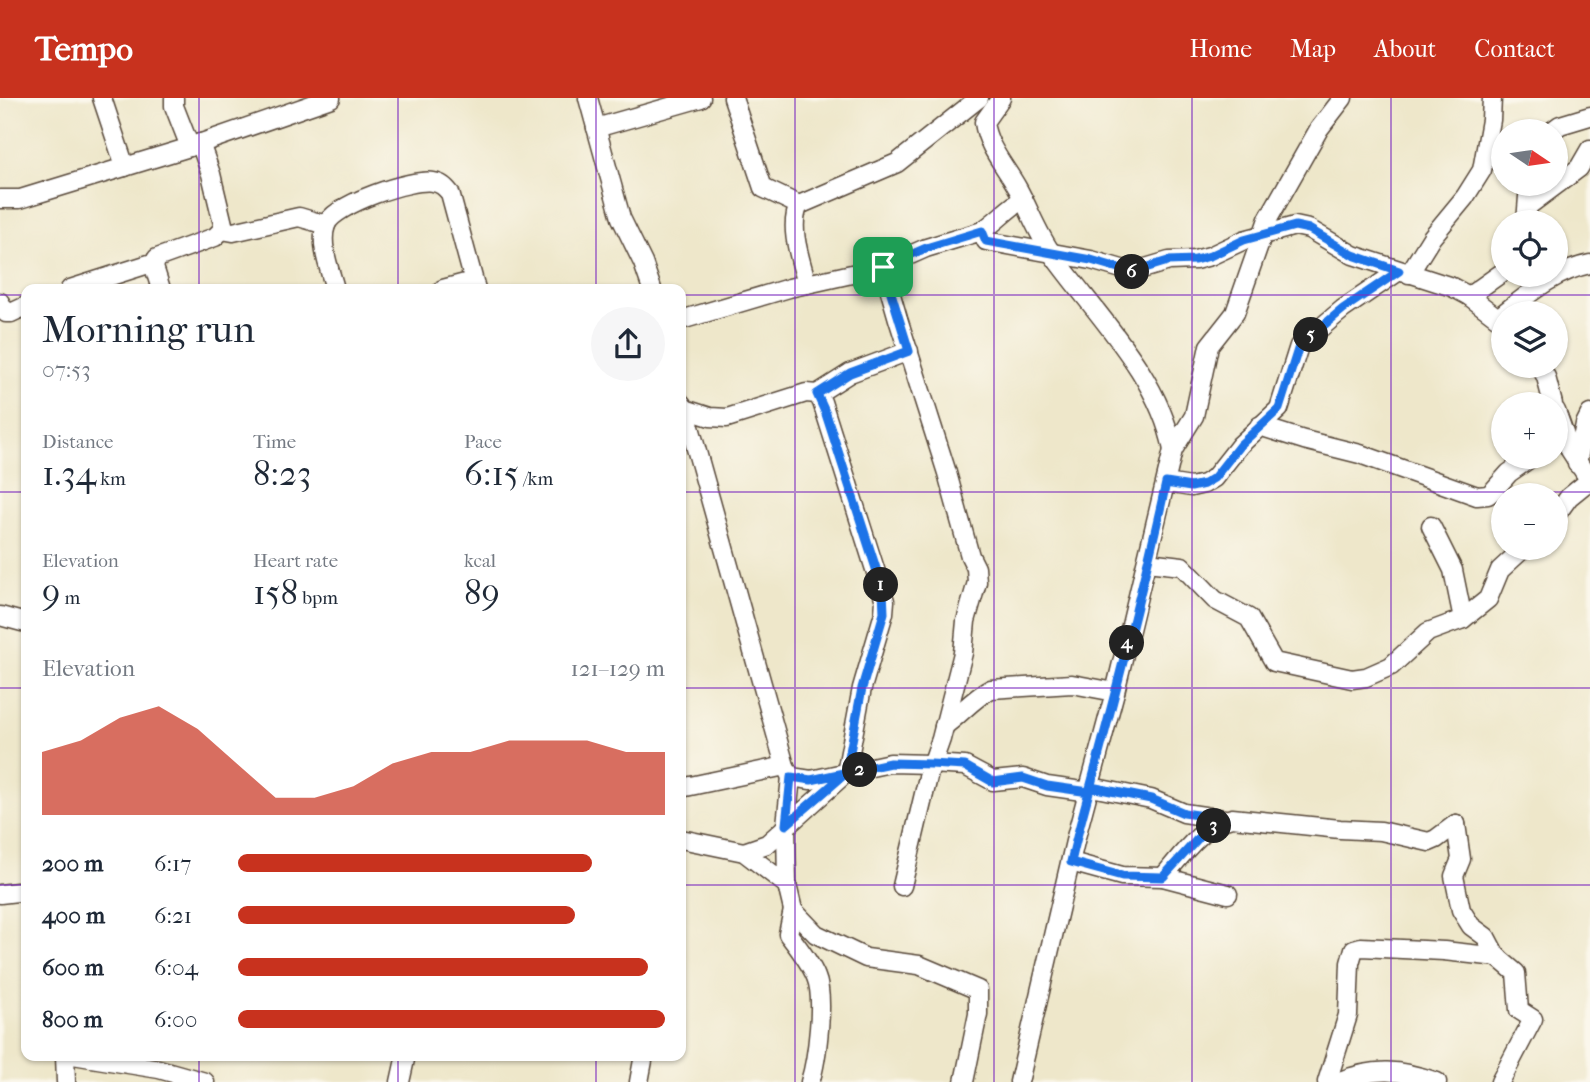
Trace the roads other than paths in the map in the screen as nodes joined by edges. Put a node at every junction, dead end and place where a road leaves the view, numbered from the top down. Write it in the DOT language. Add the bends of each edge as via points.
graph roads {
  1 [pos="102,98"];
  2 [pos="331,98"];
  3 [pos="588,98"];
  4 [pos="701,98"];
  5 [pos="733,98"];
  6 [pos="1002,98"];
  7 [pos="1343,98"];
  8 [pos="1492,98"];
  9 [pos="971,100"];
  10 [pos="173,101"];
  11 [pos="1590,116"];
  12 [pos="1568,123"];
  13 [pos="984,127"];
  14 [pos="596,128"];
  15 [pos="195,145"];
  16 [pos="1590,149"];
  17 [pos="125,167"];
  18 [pos="0,199"];
  19 [pos="1023,199"];
  20 [pos="799,205"];
  21 [pos="1532,210"];
  22 [pos="326,225"];
  23 [pos="222,230"];
  24 [pos="982,231"];
  25 [pos="1261,236"];
  26 [pos="1051,254"];
  27 [pos="155,262"];
  28 [pos="1590,264"];
  29 [pos="883,267"];
  30 [pos="1404,272"];
  31 [pos="1491,280"];
  32 [pos="85,284"];
  33 [pos="159,284"];
  34 [pos="333,284"];
  35 [pos="475,284"];
  36 [pos="651,284"];
  37 [pos="807,284"];
  38 [pos="1469,296"];
  39 [pos="1521,301"];
  40 [pos="0,302"];
  41 [pos="21,308"];
  42 [pos="1491,310"];
  43 [pos="686,319"];
  44 [pos="909,351"];
  45 [pos="817,394"];
  46 [pos="686,407"];
  47 [pos="686,416"];
  48 [pos="1588,419"];
  49 [pos="1259,426"];
  50 [pos="1568,435"];
  51 [pos="1173,450"];
  52 [pos="1568,450"];
  53 [pos="1577,464"];
  54 [pos="1515,469"];
  55 [pos="1590,480"];
  56 [pos="1166,483"];
  57 [pos="1568,498"];
  58 [pos="1432,526"];
  59 [pos="1511,560"];
  60 [pos="1147,562"];
  61 [pos="0,616"];
  62 [pos="1462,619"];
  63 [pos="21,622"];
  64 [pos="1115,692"];
  65 [pos="944,726"];
  66 [pos="931,764"];
  67 [pos="788,771"];
  68 [pos="846,773"];
  69 [pos="686,787"];
  70 [pos="1090,790"];
  71 [pos="1224,819"];
  72 [pos="786,825"];
  73 [pos="686,845"];
  74 [pos="744,852"];
  75 [pos="1071,862"];
  76 [pos="1163,877"];
  77 [pos="787,885"];
  78 [pos="902,886"];
  79 [pos="21,892"];
  80 [pos="0,894"];
  81 [pos="1228,894"];
  82 [pos="793,910"];
  83 [pos="1498,957"];
  84 [pos="65,1061"];
  85 [pos="110,1061"];
  86 [pos="405,1061"];
  87 [pos="643,1061"];
  88 [pos="66,1082"];
  89 [pos="200,1082"];
  90 [pos="400,1082"];
  91 [pos="639,1082"];
  92 [pos="810,1082"];
  93 [pos="964,1082"];
  94 [pos="1019,1082"];
  95 [pos="1327,1082"];
  96 [pos="1337,1082"];
  97 [pos="1437,1082"];
  98 [pos="1500,1082"];
  1 -- 17 [label="street"];
  2 -- 15 [label="street"];
  3 -- 14 [label="street"];
  4 -- 14 [label="street"];
  5 -- 20 [label="street" via="763,188"];
  6 -- 13 [label="street" via="986,117"];
  7 -- 25 [label="street" via="1307,148"];
  8 -- 30 [label="street" via="1482,170"];
  9 -- 13 [label="street"];
  9 -- 20 [label="street" via="897,163"];
  10 -- 15 [label="street"];
  11 -- 12 [label="street"];
  13 -- 19 [label="street"];
  14 -- 36 [label="street" via="621,218"];
  15 -- 17 [label="street"];
  15 -- 23 [label="street" via="211,174"];
  16 -- 21 [label="street" via="1579,168"];
  17 -- 18 [label="street" via="20,199"];
  19 -- 24 [label="street"];
  19 -- 26 [label="street"];
  20 -- 37 [label="street" via="796,236"];
  22 -- 23 [label="street" via="299,217 233,232"];
  22 -- 34 [label="street" via="324,243"];
  22 -- 35 [label="street" via="337,212 413,181 440,184 450,193"];
  23 -- 27 [label="street"];
  24 -- 26 [label="street" via="986,241"];
  24 -- 29 [label="street"];
  25 -- 26 [label="street" via="1210,256 1168,261 1132,272"];
  25 -- 30 [label="street" via="1295,226 1309,229 1353,255"];
  25 -- 51 [label="street" via="1236,313 1209,346 1194,416"];
  26 -- 51 [label="street" via="1138,367 1163,414"];
  27 -- 32 [label="street"];
  27 -- 33 [label="street"];
  28 -- 39 [label="street" via="1564,271"];
  29 -- 37 [label="street"];
  29 -- 44 [label="street"];
  30 -- 38 [label="street"];
  30 -- 49 [label="street" via="1343,309 1299,346 1279,409"];
  31 -- 38 [label="street"];
  37 -- 43 [label="street"];
  38 -- 42 [label="street"];
  40 -- 41 [label="street" via="6,313"];
  44 -- 45 [label="street" via="850,373"];
  44 -- 65 [label="street" via="976,568 963,653"];
  45 -- 46 [label="street" via="806,393 727,418"];
  45 -- 68 [label="street" via="885,601"];
  47 -- 67 [label="street"];
  48 -- 50 [label="street"];
  48 -- 53 [label="street"];
  49 -- 54 [label="street" via="1360,454 1477,496 1488,495"];
  49 -- 56 [label="street" via="1214,478 1191,487"];
  51 -- 56 [label="street"];
  52 -- 53 [label="street"];
  53 -- 55 [label="street"];
  55 -- 57 [label="street"];
  56 -- 60 [label="street"];
  58 -- 62 [label="street" via="1453,570"];
  59 -- 62 [label="street" via="1500,570 1488,599"];
  60 -- 62 [label="street" via="1182,566 1214,600 1249,618 1274,662 1352,679 1391,666 1428,632"];
  60 -- 64 [label="street"];
  61 -- 63 [label="street"];
  64 -- 65 [label="street" via="1072,684 991,689"];
  64 -- 70 [label="street"];
  65 -- 66 [label="street"];
  66 -- 68 [label="street" via="890,763"];
  66 -- 70 [label="street" via="965,766 993,782 1023,778 1047,786"];
  66 -- 78 [label="street"];
  67 -- 68 [label="street" via="811,780"];
  67 -- 69 [label="street"];
  67 -- 72 [label="street"];
  68 -- 72 [label="street"];
  70 -- 71 [label="street" via="1151,799 1184,813"];
  70 -- 75 [label="street"];
  71 -- 76 [label="street" via="1202,834"];
  71 -- 83 [label="street" via="1381,831 1429,842 1456,824 1461,859 1454,876 1461,910"];
  72 -- 74 [label="street" via="767,844"];
  72 -- 77 [label="street"];
  73 -- 74 [label="street"];
  74 -- 77 [label="street"];
  75 -- 76 [label="street" via="1122,876"];
  75 -- 94 [label="street"];
  76 -- 81 [label="street"];
  77 -- 82 [label="street"];
  79 -- 80 [label="street"];
  82 -- 92 [label="street" via="788,934 817,978 819,1022"];
  82 -- 93 [label="street" via="816,934 866,958 919,965 978,990 978,1014"];
  83 -- 95 [label="street" via="1354,949 1346,1027"];
  83 -- 98 [label="street" via="1518,977 1519,1010 1533,1019"];
  84 -- 88 [label="street"];
  85 -- 89 [label="street"];
  86 -- 90 [label="street"];
  87 -- 91 [label="street"];
  96 -- 97 [label="street" via="1379,1070"];
}
